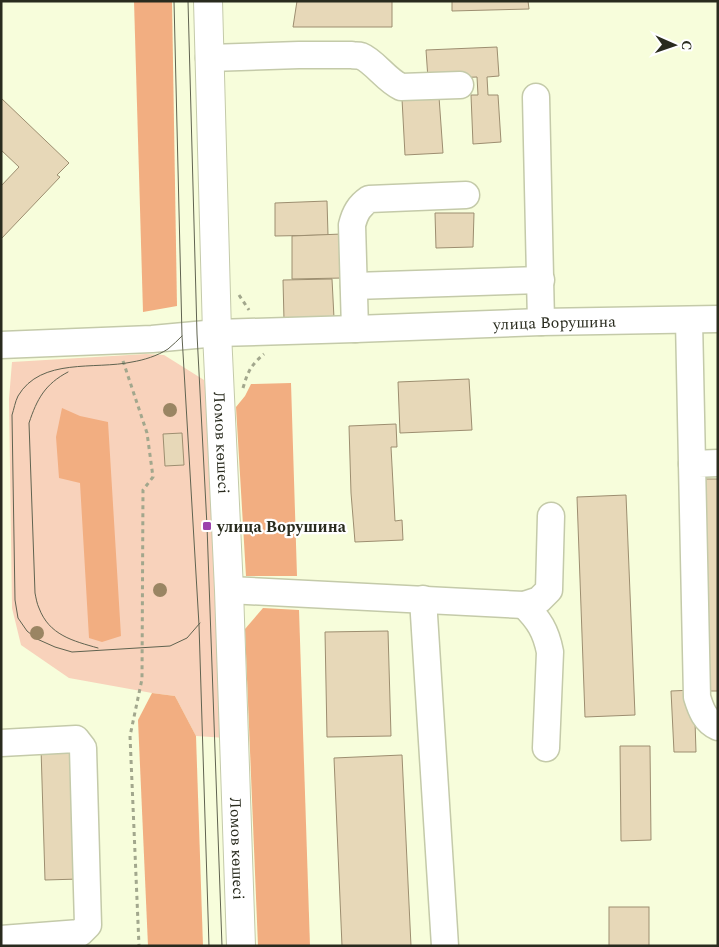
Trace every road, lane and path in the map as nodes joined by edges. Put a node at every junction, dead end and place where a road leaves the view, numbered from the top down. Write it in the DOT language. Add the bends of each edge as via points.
graph roads {
  1 [pos="208,1"];
  2 [pos="209,58"];
  3 [pos="460,85"];
  4 [pos="536,97"];
  5 [pos="466,195"];
  6 [pos="540,280"];
  7 [pos="354,286"];
  8 [pos="236,290"];
  9 [pos="251,312"];
  10 [pos="718,319"];
  11 [pos="689,320"];
  12 [pos="542,322"];
  13 [pos="354,329"];
  14 [pos="216,333"];
  15 [pos="1,345"];
  16 [pos="267,346"];
  17 [pos="121,355"];
  18 [pos="243,389"];
  19 [pos="718,463"];
  20 [pos="692,464"];
  21 [pos="551,516"];
  22 [pos="229,590"];
  23 [pos="423,599"];
  24 [pos="524,605"];
  25 [pos="718,727"];
  26 [pos="1,743"];
  27 [pos="546,748"];
  28 [pos="1,939"];
  29 [pos="139,946"];
  30 [pos="242,946"];
  31 [pos="445,946"];
  1 -- 2 [label="main road, Ломов көшесі"];
  2 -- 3 [label="street" via="352,55 368,61 401,87"];
  2 -- 14 [label="main road, Ломов көшесі"];
  4 -- 6 [label="street"];
  5 -- 7 [label="street" via="370,199 361,205 352,225"];
  6 -- 7 [label="street"];
  6 -- 12 [label="street"];
  7 -- 13 [label="street"];
  8 -- 9 [label="path"];
  10 -- 11 [label="street, улица Ворушина"];
  11 -- 12 [label="street, улица Ворушина"];
  11 -- 20 [label="street"];
  12 -- 13 [label="street, улица Ворушина"];
  13 -- 14 [label="street, улица Ворушина"];
  14 -- 15 [label="street, улица Ворушина"];
  14 -- 22 [label="main road, Ломов көшесі"];
  16 -- 18 [label="path" via="248,371"];
  17 -- 29 [label="path" via="147,433 152,476 143,490 142,679 130,736"];
  19 -- 20 [label="street"];
  20 -- 25 [label="street" via="697,697 701,712"];
  21 -- 24 [label="street" via="549,590 539,600"];
  22 -- 23 [label="street"];
  22 -- 30 [label="main road, Ломов көшесі"];
  23 -- 24 [label="street"];
  23 -- 31 [label="street"];
  24 -- 27 [label="street" via="540,623 550,652"];
  26 -- 28 [label="street" via="76,740 83,748 88,925 80,933"];
}
